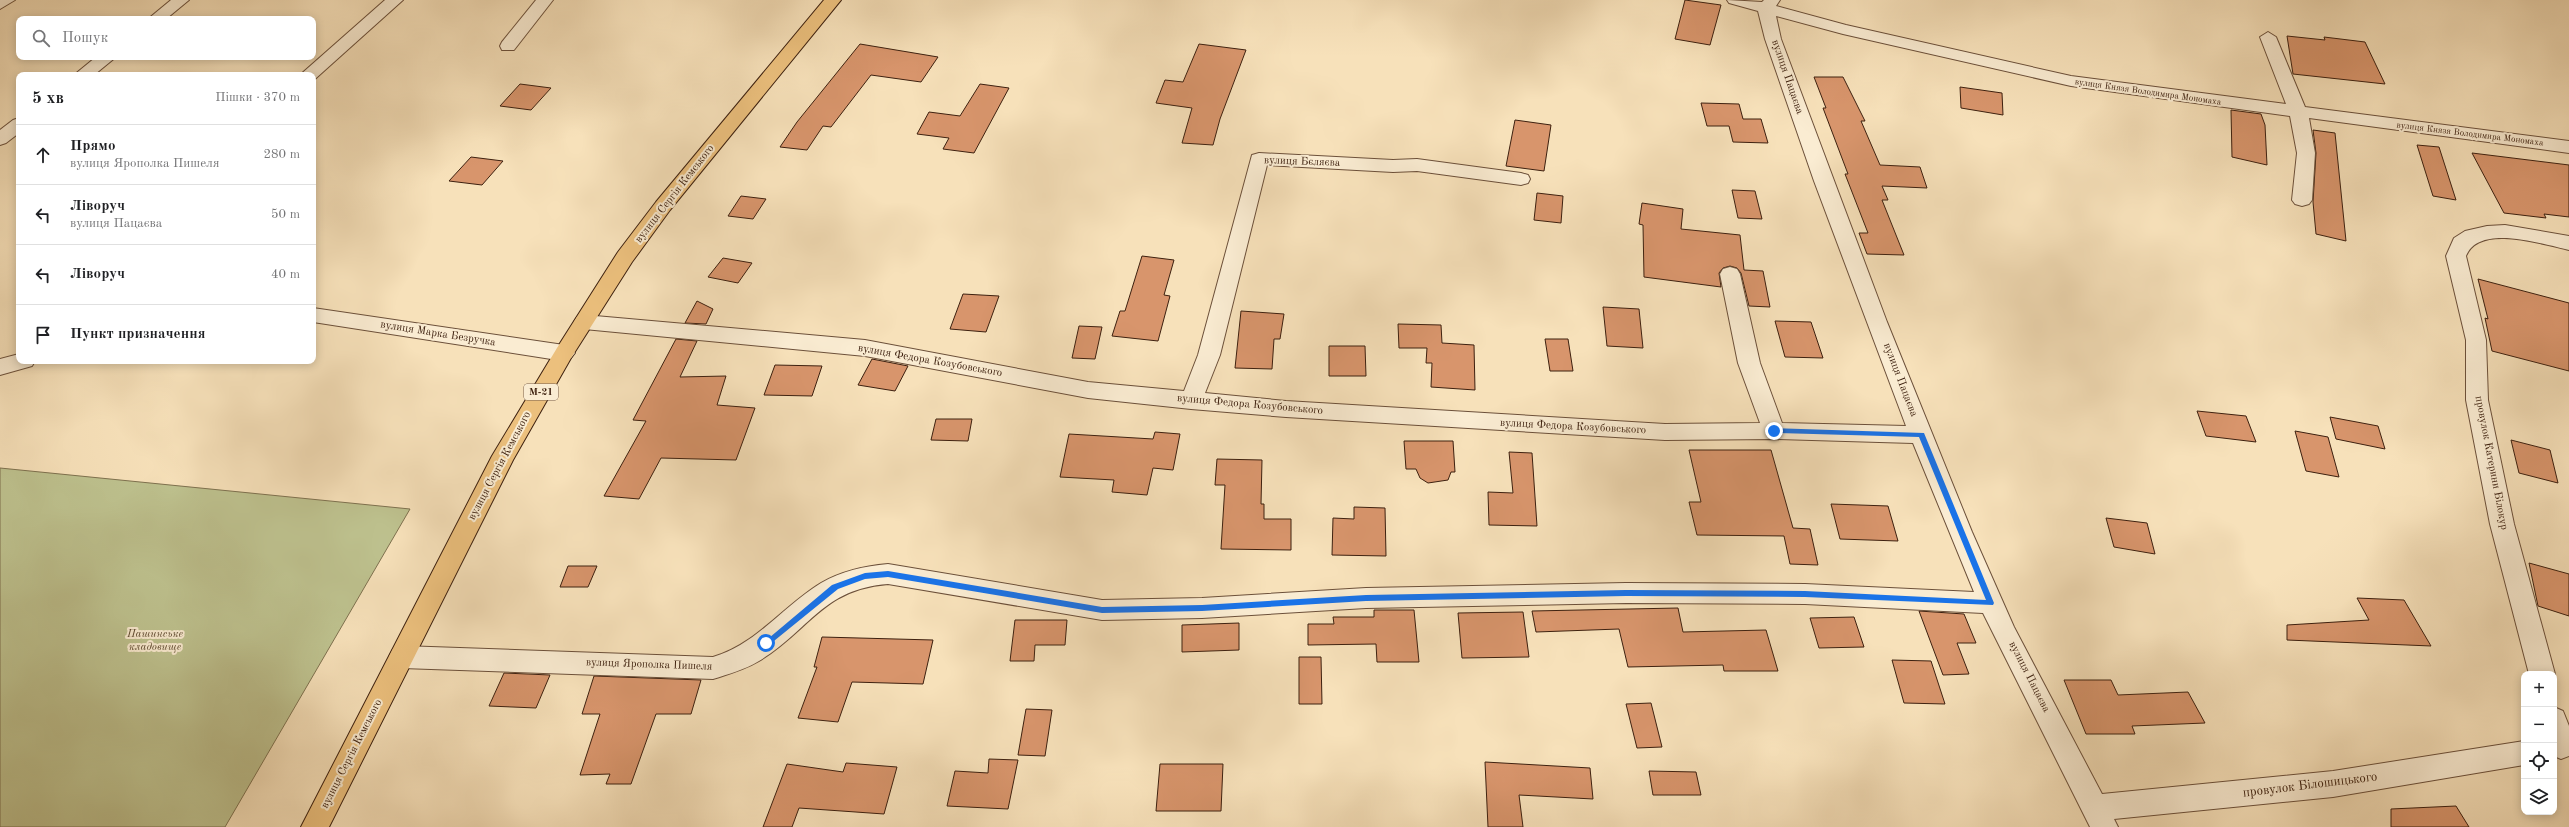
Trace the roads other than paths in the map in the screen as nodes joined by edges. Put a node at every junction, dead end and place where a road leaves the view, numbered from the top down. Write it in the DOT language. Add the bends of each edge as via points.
graph roads {
  1 [pos="7,0"];
  2 [pos="181,0"];
  3 [pos="395,0"];
  4 [pos="545,0"];
  5 [pos="833,0"];
  6 [pos="1735,0"];
  7 [pos="0,4"];
  8 [pos="1769,4"];
  9 [pos="160,16"];
  10 [pos="2268,37"];
  11 [pos="508,46"];
  12 [pos="103,60"];
  13 [pos="87,72"];
  14 [pos="312,72"];
  15 [pos="2299,113"];
  16 [pos="16,126"];
  17 [pos="0,139"];
  18 [pos="2569,147"];
  19 [pos="1521,179"];
  20 [pos="2302,200"];
  21 [pos="2569,244"];
  22 [pos="1730,274"];
  23 [pos="316,315"];
  24 [pos="584,322"];
  25 [pos="564,353"];
  26 [pos="16,363"];
  27 [pos="0,367"];
  28 [pos="1191,401"];
  29 [pos="1774,431"];
  30 [pos="1921,435"];
  31 [pos="1991,603"];
  32 [pos="402,657"];
  33 [pos="2541,671"];
  34 [pos="2557,731"];
  35 [pos="2561,747"];
  36 [pos="2521,753"];
  37 [pos="2099,818"];
  38 [pos="315,827"];
  1 -- 7 [label="street"];
  2 -- 9 [label="street"];
  3 -- 14 [label="street"];
  4 -- 11 [label="street"];
  5 -- 24 [label="highway, вулиця Сергія Кемського / М-21" via="663,206 625,257"];
  6 -- 8 [label="street, вулиця Князя Володимира Мономаха"];
  8 -- 15 [label="street, вулиця Князя Володимира Мономаха" via="1842,29 2071,81"];
  8 -- 30 [label="street, вулиця Пацаєва" via="1773,39 1800,117"];
  10 -- 15 [label="street"];
  12 -- 13 [label="street"];
  15 -- 18 [label="street, вулиця Князя Володимира Мономаха"];
  15 -- 20 [label="street" via="2306,153"];
  16 -- 17 [label="street"];
  19 -- 28 [label="street, вулиця Бєляєва" via="1417,165 1259,159 1209,355"];
  21 -- 33 [label="street, провулок Катерини Білокур" via="2516,234 2489,232 2466,237 2459,244 2456,256 2476,340 2477,400 2501,516"];
  22 -- 29 [label="street" via="1749,363"];
  23 -- 25 [label="street, вулиця Марка Безручка"];
  24 -- 25 [label="highway, вулиця Сергія Кемського / М-21"];
  24 -- 28 [label="street, вулиця Федора Козубовського" via="865,348 1088,390"];
  25 -- 32 [label="highway, вулиця Сергія Кемського / М-21" via="503,456"];
  26 -- 27 [label="street"];
  28 -- 29 [label="street, вулиця Федора Козубовського" via="1657,432"];
  29 -- 30 [label="street, вулиця Федора Козубовського"];
  30 -- 31 [label="street, вулиця Пацаєва"];
  31 -- 32 [label="street, вулиця Ярополка Пишеля" via="1805,594 1626,593 1366,598 1202,608 1102,610 888,574 865,576 835,587 748,656 730,665 718,667"];
  31 -- 37 [label="street, вулиця Пацаєва"];
  32 -- 38 [label="highway, вулиця Сергія Кемського / М-21"];
  34 -- 35 [label="street"];
  36 -- 37 [label="street, провулок Білошицького"];
}
